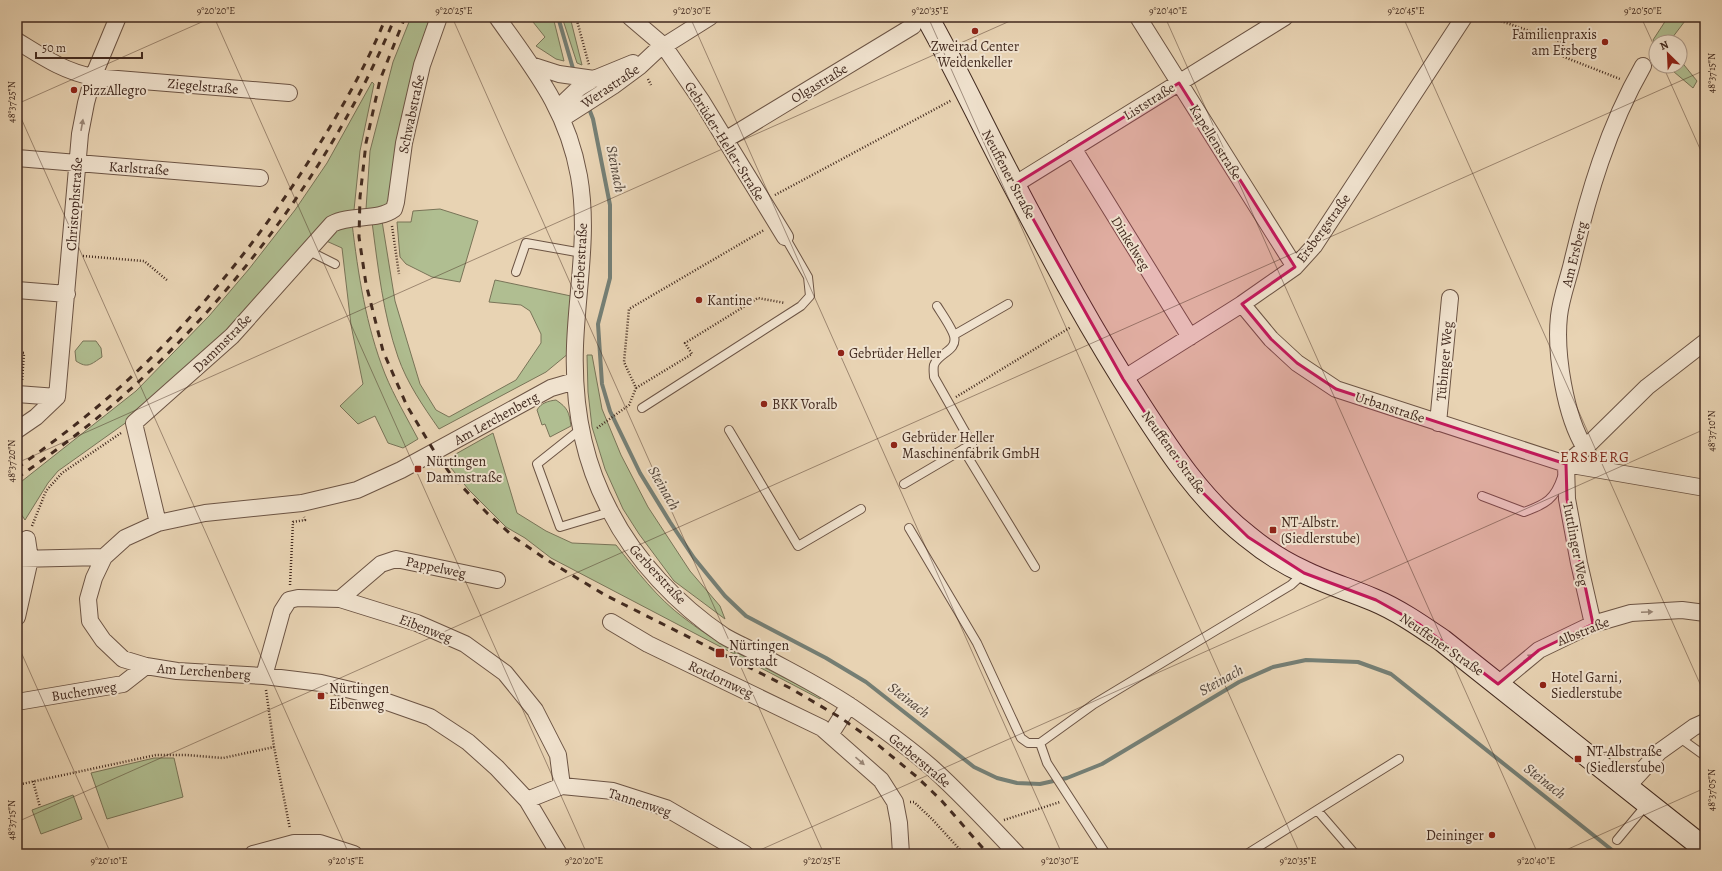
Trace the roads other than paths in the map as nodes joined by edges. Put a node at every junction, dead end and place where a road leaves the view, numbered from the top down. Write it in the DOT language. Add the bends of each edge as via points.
graph roads {
  1 [pos="118,17"];
  2 [pos="439,17"];
  3 [pos="497,17"];
  4 [pos="630,17"];
  5 [pos="710,17"];
  6 [pos="1138,17"];
  7 [pos="1285,17"];
  8 [pos="1464,17"];
  9 [pos="927,21"];
  10 [pos="17,41"];
  11 [pos="660,49"];
  12 [pos="531,65"];
  13 [pos="1643,66"];
  14 [pos="94,77"];
  15 [pos="594,79"];
  16 [pos="1179,83"];
  17 [pos="289,93"];
  18 [pos="573,102"];
  19 [pos="560,113"];
  20 [pos="725,140"];
  21 [pos="1073,148"];
  22 [pos="17,158"];
  23 [pos="77,164"];
  24 [pos="260,178"];
  25 [pos="1014,185"];
  26 [pos="390,212"];
  27 [pos="785,237"];
  28 [pos="307,250"];
  29 [pos="582,253"];
  30 [pos="335,264"];
  31 [pos="1295,267"];
  32 [pos="516,272"];
  33 [pos="17,290"];
  34 [pos="67,294"];
  35 [pos="1450,298"];
  36 [pos="1008,304"];
  37 [pos="1242,304"];
  38 [pos="937,306"];
  39 [pos="954,335"];
  40 [pos="1190,337"];
  41 [pos="1705,342"];
  42 [pos="1123,380"];
  43 [pos="575,381"];
  44 [pos="19,394"];
  45 [pos="57,397"];
  46 [pos="642,408"];
  47 [pos="1438,423"];
  48 [pos="581,429"];
  49 [pos="17,430"];
  50 [pos="730,430"];
  51 [pos="1585,448"];
  52 [pos="963,449"];
  53 [pos="1566,464"];
  54 [pos="904,484"];
  55 [pos="1705,488"];
  56 [pos="1482,496"];
  57 [pos="861,509"];
  58 [pos="610,512"];
  59 [pos="158,523"];
  60 [pos="909,528"];
  61 [pos="26,539"];
  62 [pos="104,557"];
  63 [pos="23,559"];
  64 [pos="1035,567"];
  65 [pos="1304,573"];
  66 [pos="497,580"];
  67 [pos="340,599"];
  68 [pos="1705,613"];
  69 [pos="17,617"];
  70 [pos="611,622"];
  71 [pos="1593,624"];
  72 [pos="146,666"];
  73 [pos="264,676"];
  74 [pos="1498,684"];
  75 [pos="17,702"];
  76 [pos="848,705"];
  77 [pos="1705,722"];
  78 [pos="830,735"];
  79 [pos="1680,738"];
  80 [pos="1040,743"];
  81 [pos="1705,756"];
  82 [pos="1400,759"];
  83 [pos="562,786"];
  84 [pos="1627,786"];
  85 [pos="527,800"];
  86 [pos="1648,803"];
  87 [pos="1317,810"];
  88 [pos="1617,840"];
  89 [pos="1705,849"];
  90 [pos="253,854"];
  91 [pos="354,854"];
  92 [pos="559,854"];
  93 [pos="745,854"];
  94 [pos="901,854"];
  95 [pos="1017,854"];
  96 [pos="1106,854"];
  97 [pos="1247,854"];
  98 [pos="1355,854"];
  1 -- 14 [label="street, Christophstraße"];
  2 -- 26 [label="street, Schwabstraße" via="422,65 404,142 396,202"];
  3 -- 12 [label="street, Gerberstraße"];
  4 -- 11 [label="street, Gebrüder-Heller-Straße"];
  5 -- 11 [label="street, Werastraße"];
  6 -- 16 [label="street, Kapellenstraße"];
  7 -- 16 [label="street, Liststraße"];
  8 -- 31 [label="street, Ersbergstraße" via="1314,246"];
  9 -- 20 [label="street, Olgastraße"];
  9 -- 25 [label="main road, Neuffener Straße" via="967,92"];
  10 -- 14 [label="street, Ziegelstraße" via="53,64"];
  11 -- 15 [label="street, Werastraße"];
  11 -- 18 [label="street, Werastraße" via="601,94"];
  11 -- 20 [label="street, Gebrüder-Heller-Straße" via="701,100"];
  12 -- 15 [label="street, Werastraße" via="559,74"];
  12 -- 19 [label="street, Gerberstraße"];
  13 -- 51 [label="street, Am Ersberg" via="1599,165 1578,236 1559,316 1558,354 1567,402"];
  14 -- 17 [label="street, Ziegelstraße"];
  23 -- 14 [label="street, Christophstraße, one-way" via="86,103"];
  15 -- 18 [label="street, Werastraße"];
  16 -- 21 [label="street, Liststraße"];
  16 -- 31 [label="street, Kapellenstraße"];
  18 -- 19 [label="street, Werastraße"];
  19 -- 29 [label="street, Gerberstraße" via="571,142 579,175 583,206"];
  20 -- 27 [label="street, Gebrüder-Heller-Straße"];
  21 -- 25 [label="street, Liststraße"];
  21 -- 40 [label="street, Dinkelweg"];
  22 -- 23 [label="street, Karlstraße"];
  23 -- 24 [label="street, Karlstraße"];
  23 -- 34 [label="street, Christophstraße"];
  25 -- 42 [label="main road, Neuffener Straße"];
  26 -- 28 [label="street, Dammstraße" via="340,219"];
  27 -- 46 [label="lane" via="808,277 810,296 801,306"];
  28 -- 30 [label="lane"];
  28 -- 59 [label="street, Dammstraße" via="232,336 134,423"];
  29 -- 32 [label="lane" via="526,243"];
  29 -- 43 [label="street, Gerberstraße"];
  31 -- 37 [label="street, Ersbergstraße"];
  33 -- 34 [label="street"];
  34 -- 45 [label="street, Christophstraße"];
  35 -- 47 [label="street, Tübinger Weg"];
  36 -- 39 [label="lane"];
  37 -- 40 [label="street, Ersbergstraße"];
  37 -- 47 [label="street, Urbanstraße" via="1271,339 1297,363 1336,389"];
  38 -- 39 [label="lane"];
  39 -- 52 [label="lane" via="951,350 939,357 933,366 934,378 972,444"];
  40 -- 42 [label="street, Ersbergstraße"];
  41 -- 51 [label="street" via="1647,386"];
  42 -- 65 [label="main road, Neuffener Straße" via="1174,457 1196,486 1226,518 1248,537"];
  43 -- 48 [label="street, Gerberstraße"];
  43 -- 59 [label="street, Am Lerchenberg" via="551,388 401,470 357,490 302,503 205,513"];
  44 -- 45 [label="street"];
  45 -- 49 [label="street" via="36,417"];
  47 -- 53 [label="street, Urbanstraße"];
  48 -- 58 [label="street, Gerberstraße" via="596,483"];
  48 -- 58 [label="lane" via="537,464 560,527"];
  50 -- 57 [label="lane" via="798,546"];
  51 -- 53 [label="street"];
  52 -- 54 [label="lane"];
  52 -- 64 [label="lane"];
  53 -- 55 [label="street, Urbanstraße"];
  53 -- 56 [label="lane" via="1557,491 1544,504 1524,512"];
  53 -- 71 [label="street, Tuttlinger Weg" via="1567,499"];
  58 -- 76 [label="street, Gerberstraße" via="628,543 650,570 699,617 725,636"];
  59 -- 62 [label="street, Am Lerchenberg" via="126,538"];
  60 -- 80 [label="lane" via="977,643 1021,738 1028,743"];
  61 -- 63 [label="street"];
  62 -- 63 [label="street"];
  62 -- 72 [label="street, Am Lerchenberg" via="88,599 90,621 103,640 123,659"];
  63 -- 69 [label="street"];
  65 -- 74 [label="main road, Neuffener Straße" via="1376,600 1413,621 1443,640"];
  65 -- 80 [label="lane" via="1291,584 1094,704"];
  66 -- 67 [label="street, Pappelweg" via="396,559 381,564"];
  67 -- 73 [label="street, Eibenweg" via="289,600 282,611"];
  67 -- 83 [label="street, Eibenweg" via="417,623 465,644 505,673 535,710 558,755"];
  71 -- 68 [label="street, Albstraße, one-way" via="1631,614 1682,610"];
  70 -- 78 [label="street, Rotdornweg" via="648,644 797,714"];
  74 -- 71 [label="street, Albstraße, one-way" via="1539,650"];
  72 -- 73 [label="street, Am Lerchenberg" via="177,671"];
  72 -- 75 [label="street, Buchenweg" via="123,684"];
  73 -- 85 [label="street, Am Lerchenberg" via="321,683 359,692 430,717 468,742"];
  74 -- 84 [label="main road, Neuffener Straße"];
  76 -- 78 [label="street"];
  76 -- 95 [label="street, Gerberstraße" via="928,765 968,801"];
  77 -- 79 [label="street"];
  78 -- 94 [label="street, Rotdornweg, one-way" via="881,780 895,802"];
  79 -- 81 [label="lane"];
  79 -- 84 [label="street" via="1659,752"];
  80 -- 96 [label="lane" via="1047,763"];
  82 -- 87 [label="lane"];
  83 -- 85 [label="street, Tannenweg"];
  83 -- 93 [label="street, Tannenweg" via="613,791 666,808"];
  84 -- 86 [label="main road, Neuffener Straße"];
  85 -- 92 [label="street, Am Lerchenberg"];
  86 -- 88 [label="lane"];
  86 -- 89 [label="main road, Neuffener Straße"];
  87 -- 97 [label="lane"];
  87 -- 98 [label="lane"];
  90 -- 91 [label="street" via="294,843 320,843"];
}
